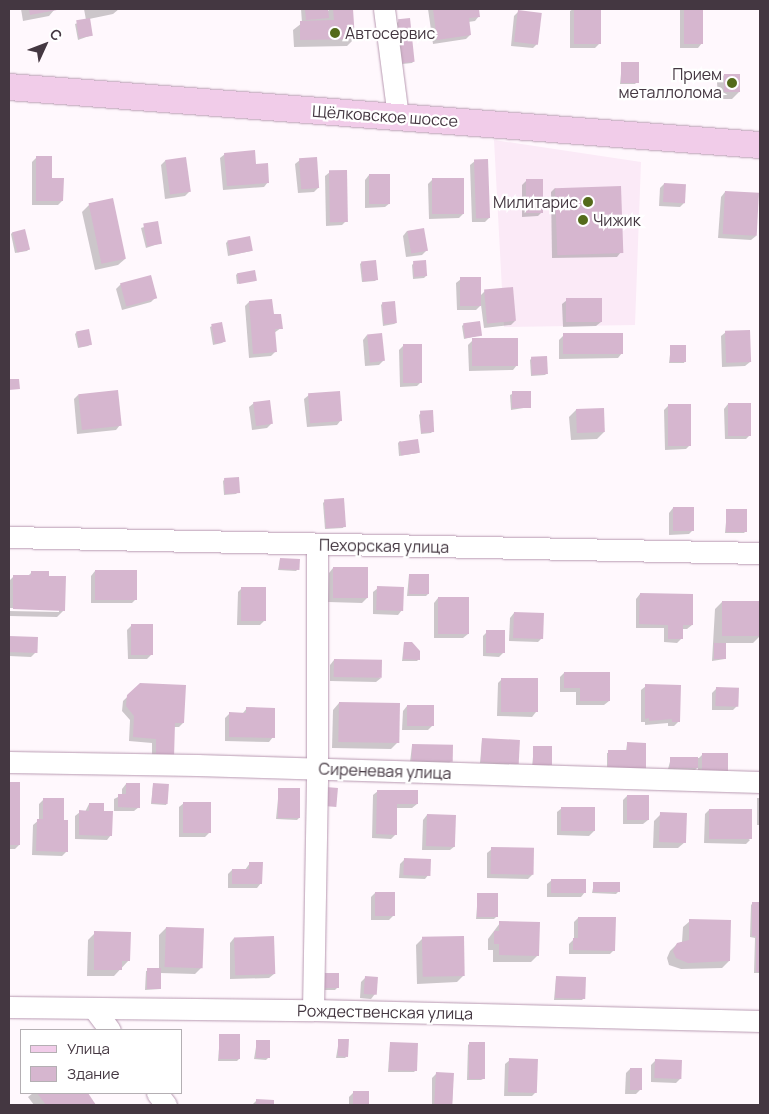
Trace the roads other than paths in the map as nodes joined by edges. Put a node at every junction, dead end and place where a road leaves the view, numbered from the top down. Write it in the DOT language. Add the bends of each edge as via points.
graph roads {
  1 [pos="384,9"];
  2 [pos="9,87"];
  3 [pos="398,116"];
  4 [pos="760,145"];
  5 [pos="9,537"];
  6 [pos="317,545"];
  7 [pos="760,553"];
  8 [pos="9,762"];
  9 [pos="317,769"];
  10 [pos="760,782"];
  11 [pos="9,1007"];
  12 [pos="94,1009"];
  13 [pos="313,1010"];
  14 [pos="760,1021"];
  15 [pos="109,1029"];
  16 [pos="158,1094"];
  17 [pos="166,1105"];
  1 -- 3 [label="street"];
  2 -- 3 [label="main road, Щёлковское шоссе"];
  3 -- 4 [label="main road, Щёлковское шоссе"];
  5 -- 6 [label="street, Пехорская улица"];
  6 -- 7 [label="street, Пехорская улица"];
  6 -- 9 [label="street"];
  8 -- 9 [label="street, Сиреневая улица"];
  9 -- 10 [label="street, Сиреневая улица"];
  9 -- 13 [label="street"];
  11 -- 12 [label="street, Рождественская улица"];
  12 -- 13 [label="street, Рождественская улица"];
  12 -- 15 [label="street"];
  13 -- 14 [label="street, Рождественская улица"];
  16 -- 17 [label="street"];
}
